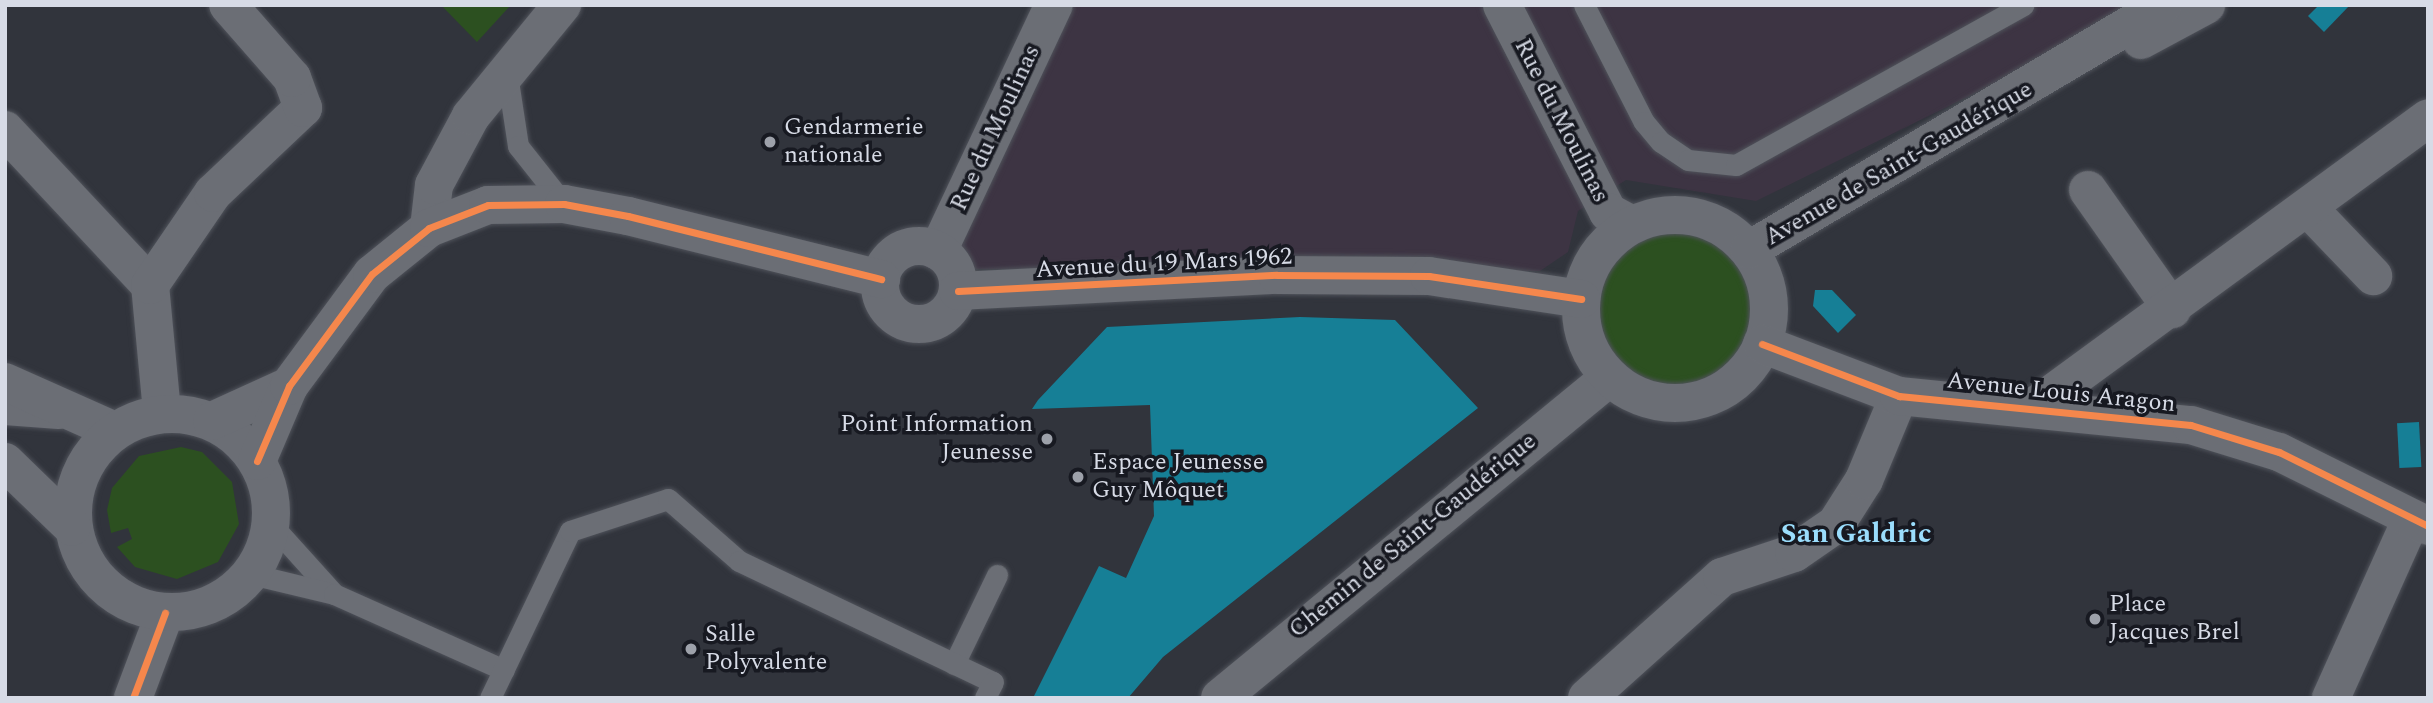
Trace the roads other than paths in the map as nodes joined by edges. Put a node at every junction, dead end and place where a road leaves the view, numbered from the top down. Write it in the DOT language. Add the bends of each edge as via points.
graph roads {
  1 [pos="228,5"];
  2 [pos="562,5"];
  3 [pos="1054,5"];
  4 [pos="1502,5"];
  5 [pos="1584,5"];
  6 [pos="2023,5"];
  7 [pos="2163,5"];
  8 [pos="2206,5"];
  9 [pos="507,74"];
  10 [pos="2049,77"];
  11 [pos="2428,118"];
  12 [pos="5,130"];
  13 [pos="2088,190"];
  14 [pos="564,204"];
  15 [pos="2309,209"];
  16 [pos="1632,225"];
  17 [pos="429,228"];
  18 [pos="1749,250"];
  19 [pos="938,251"];
  20 [pos="2373,276"];
  21 [pos="881,279"];
  22 [pos="150,285"];
  23 [pos="958,290"];
  24 [pos="1581,299"];
  25 [pos="2172,309"];
  26 [pos="1762,344"];
  27 [pos="1610,377"];
  28 [pos="5,382"];
  29 [pos="289,386"];
  30 [pos="1899,396"];
  31 [pos="2035,405"];
  32 [pos="5,407"];
  33 [pos="59,410"];
  34 [pos="162,413"];
  35 [pos="212,421"];
  36 [pos="115,430"];
  37 [pos="257,461"];
  38 [pos="5,462"];
  39 [pos="2420,523"];
  40 [pos="271,524"];
  41 [pos="72,527"];
  42 [pos="251,574"];
  43 [pos="997,575"];
  44 [pos="334,594"];
  45 [pos="164,613"];
  46 [pos="954,664"];
  47 [pos="504,670"];
  48 [pos="133,698"];
  49 [pos="490,698"];
  50 [pos="985,698"];
  51 [pos="1220,698"];
  52 [pos="1587,698"];
  53 [pos="2331,698"];
  1 -- 22 [label="street" via="292,78 303,108 213,193"];
  2 -- 9 [label="street"];
  3 -- 19 [label="street, Rue du Moulinas"];
  4 -- 16 [label="street, Rue du Moulinas" via="1608,212"];
  5 -- 6 [label="lane" via="1644,122 1661,142 1688,160 1736,165"];
  7 -- 10 [label="street, Avenue de Saint-Gaudérique" via="2075,54"];
  8 -- 10 [label="street, Avenue de Saint-Gaudérique" via="2081,72"];
  9 -- 14 [label="lane" via="518,146"];
  9 -- 17 [label="street" via="471,116 434,184"];
  10 -- 18 [label="street, Avenue de Saint-Gaudérique"];
  11 -- 15 [label="street"];
  12 -- 22 [label="street"];
  13 -- 25 [label="street"];
  14 -- 17 [label="street" via="488,205"];
  14 -- 21 [label="street"];
  15 -- 20 [label="street"];
  15 -- 25 [label="street"];
  16 -- 18 [label="street" via="1680,215 1714,223"];
  16 -- 24 [label="street" via="1597,256"];
  17 -- 29 [label="street" via="372,274"];
  18 -- 26 [label="street" via="1764,280 1769,312"];
  19 -- 21 [label="street" via="922,246 898,252"];
  19 -- 23 [label="street" via="953,265"];
  21 -- 23 [label="street" via="888,309 910,323 935,321"];
  22 -- 34 [label="street"];
  23 -- 24 [label="street, Avenue du 19 Mars 1962" via="1277,275 1429,276"];
  24 -- 27 [label="street" via="1583,328"];
  25 -- 31 [label="street"];
  26 -- 27 [label="street" via="1746,371 1721,391 1683,403 1631,393"];
  26 -- 30 [label="street, Avenue Louis Aragon"];
  27 -- 51 [label="street, Chemin de Saint-Gaudérique"];
  28 -- 33 [label="street"];
  29 -- 35 [label="street"];
  29 -- 37 [label="street"];
  30 -- 31 [label="street, Avenue Louis Aragon"];
  30 -- 52 [label="street" via="1864,480 1836,524 1794,553 1721,577"];
  31 -- 39 [label="street, Avenue Louis Aragon" via="2191,425 2279,452"];
  32 -- 33 [label="street"];
  33 -- 36 [label="street"];
  34 -- 35 [label="street"];
  34 -- 36 [label="street"];
  35 -- 37 [label="street"];
  36 -- 41 [label="street" via="80,473"];
  37 -- 40 [label="street" via="269,492"];
  38 -- 41 [label="street"];
  39 -- 53 [label="street"];
  40 -- 42 [label="street"];
  40 -- 44 [label="lane"];
  41 -- 45 [label="street" via="94,577 126,601"];
  42 -- 44 [label="lane"];
  42 -- 45 [label="street" via="213,604"];
  43 -- 46 [label="lane"];
  44 -- 47 [label="lane"];
  45 -- 48 [label="street"];
  46 -- 47 [label="lane" via="739,561 668,499 570,531"];
  46 -- 50 [label="lane" via="993,682"];
  47 -- 49 [label="lane"];
}
